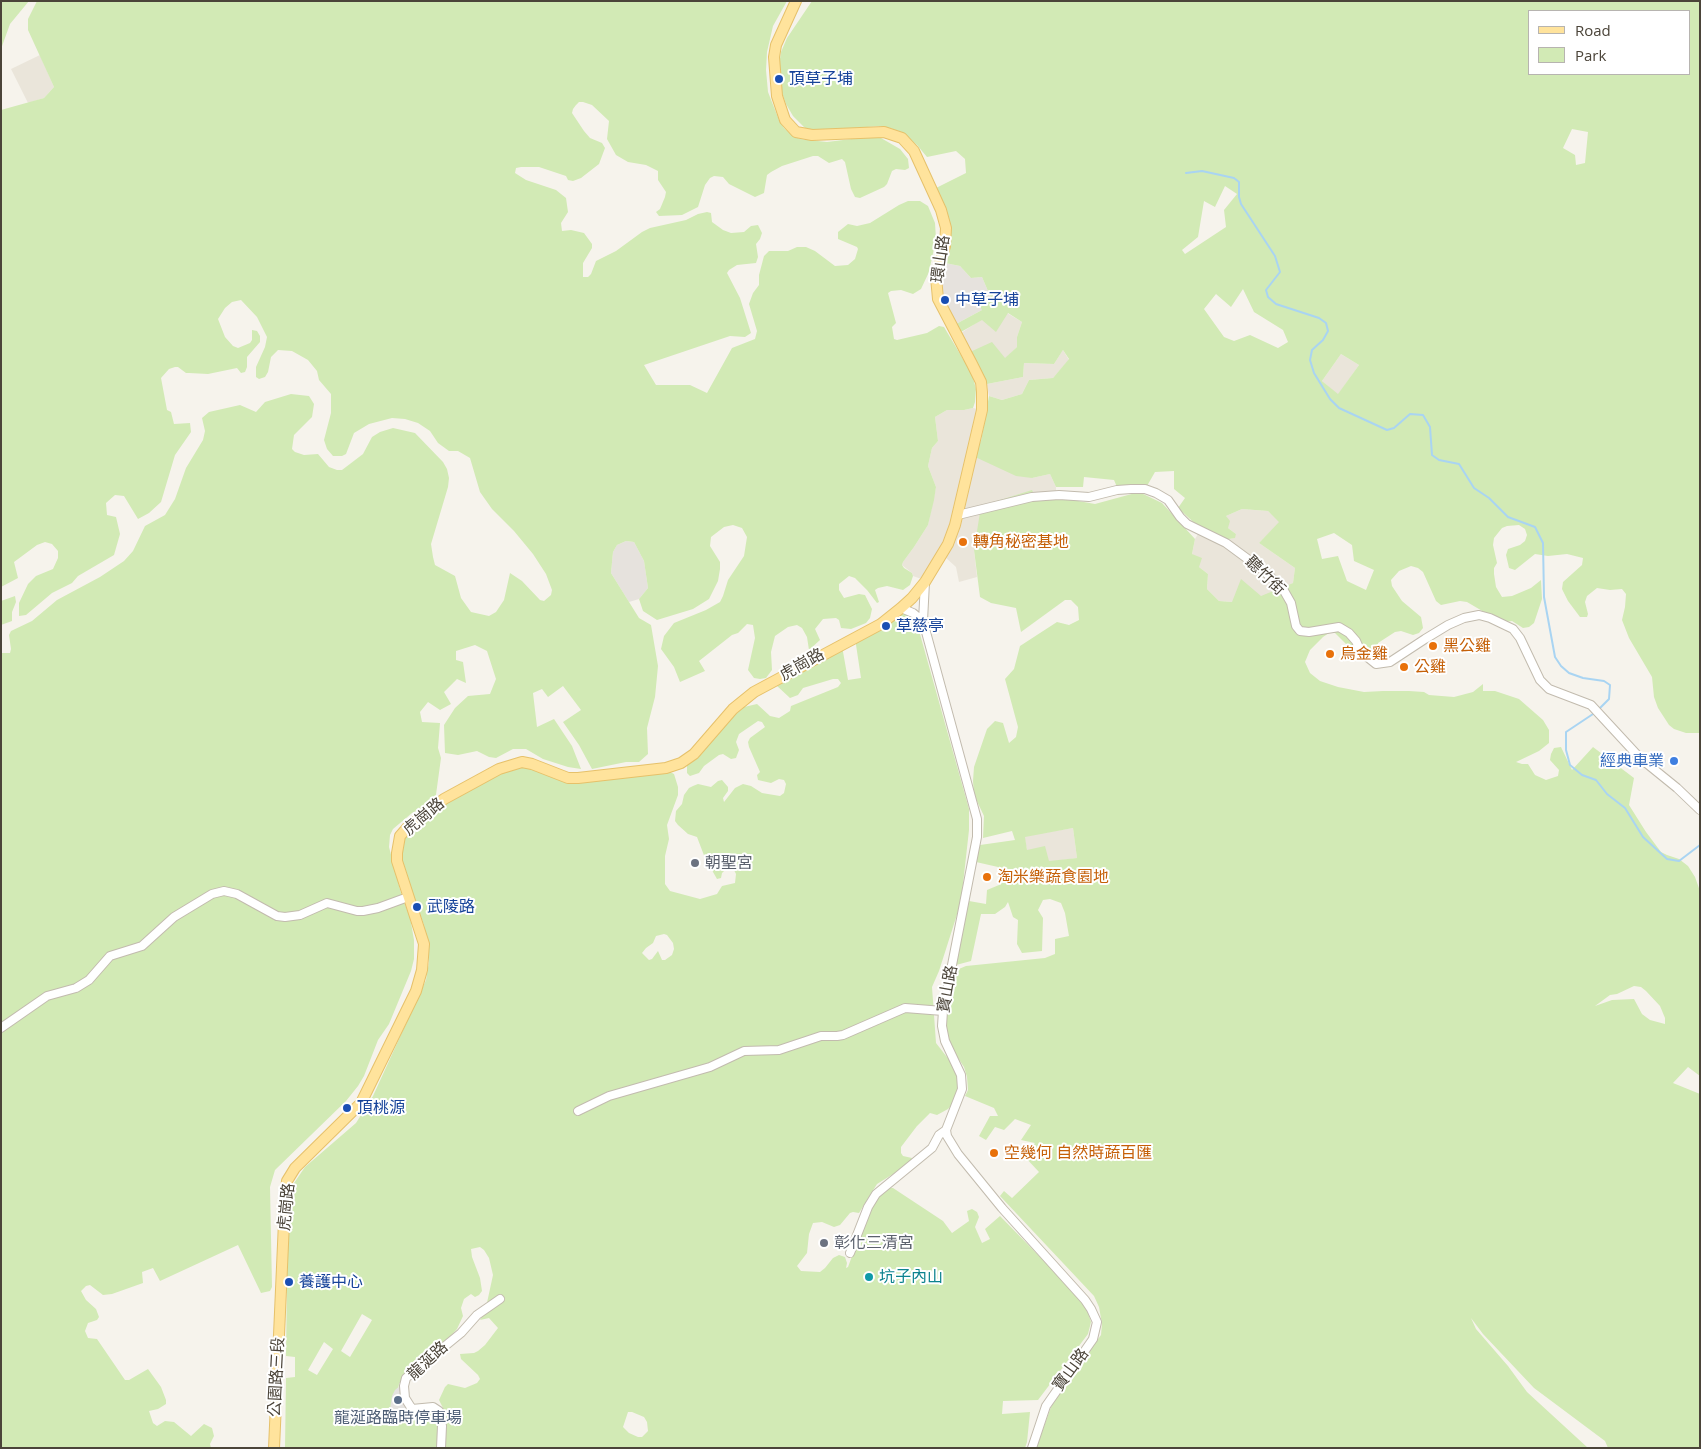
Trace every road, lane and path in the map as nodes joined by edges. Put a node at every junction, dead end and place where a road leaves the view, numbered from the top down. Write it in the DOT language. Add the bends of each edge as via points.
graph roads {
  1 [pos="796,1"];
  2 [pos="958,515"];
  3 [pos="925,582"];
  4 [pos="901,608"];
  5 [pos="923,621"];
  6 [pos="1700,810"];
  7 [pos="408,897"];
  8 [pos="942,1011"];
  9 [pos="1,1028"];
  10 [pos="578,1111"];
  11 [pos="946,1130"];
  12 [pos="850,1253"];
  13 [pos="500,1299"];
  14 [pos="280,1307"];
  15 [pos="274,1448"];
  16 [pos="441,1448"];
  17 [pos="1032,1448"];
  1 -- 2 [label="main road, 環山路" via="776,45 774,57 777,96 785,120 796,132 812,135 884,132 902,138 914,151 941,210 946,228 945,246 936,277 938,299 981,382 982,392 982,410"];
  2 -- 3 [label="main road, 環山路" via="948,544"];
  2 -- 6 [label="street, 聽竹街" via="1032,497 1090,497 1130,489 1156,493 1168,500 1187,524 1218,537 1264,571 1291,603 1296,626 1300,630 1338,628 1349,633 1361,652 1376,664 1390,662 1464,618 1479,615 1490,618 1514,629 1540,680 1549,689 1591,705 1640,758"];
  3 -- 4 [label="main road, 環山路"];
  3 -- 5 [label="street, 寶山路"];
  4 -- 5 [label="street"];
  4 -- 7 [label="main road, 虎崗路" via="881,624 754,692 733,709 694,754 673,767 568,778 522,762 499,769 444,799 400,836 397,861"];
  5 -- 8 [label="street, 寶山路" via="977,819 977,838"];
  7 -- 9 [label="street" via="363,911 327,903 300,915 285,917 277,916 237,894 224,891 212,894 174,917 142,946 110,956 89,980 76,988 47,996"];
  7 -- 14 [label="main road, 虎崗路" via="424,944 416,991 361,1103 295,1168 287,1181"];
  8 -- 10 [label="street" via="905,1008 843,1035 821,1036 779,1050 744,1051 710,1067 609,1096"];
  8 -- 11 [label="street, 寶山路" via="945,1041 961,1075 962,1089"];
  11 -- 12 [label="street" via="932,1148 876,1194"];
  11 -- 17 [label="street, 寶山路" via="958,1154 1085,1300 1097,1322 1093,1339 1046,1406"];
  13 -- 16 [label="street, 龍涎路" via="477,1315 461,1333 406,1378 405,1398 412,1409 433,1406 439,1411"];
  14 -- 15 [label="main road, 公園路三段"];
}
